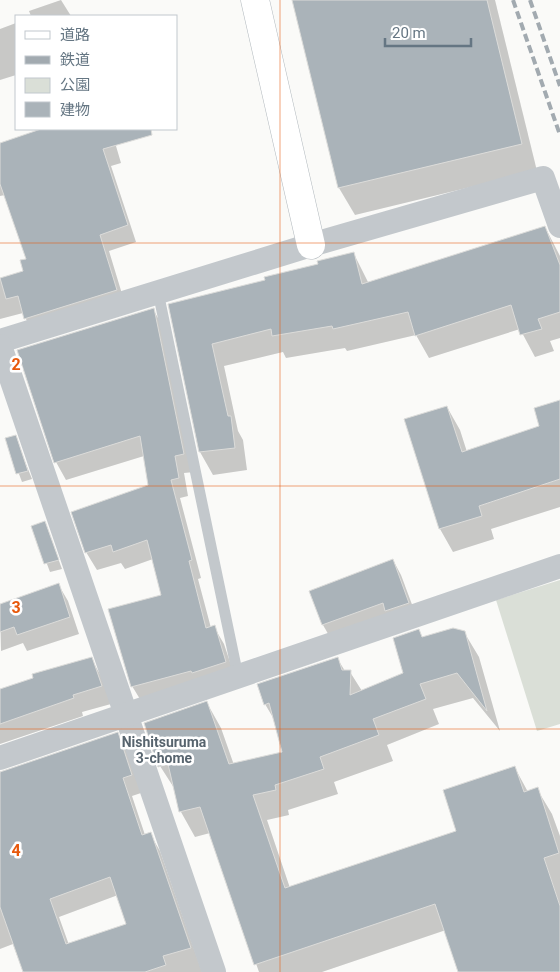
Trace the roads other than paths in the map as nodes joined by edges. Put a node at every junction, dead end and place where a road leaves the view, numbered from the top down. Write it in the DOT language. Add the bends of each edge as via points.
graph roads {
  1 [pos="255,0"];
  2 [pos="560,226"];
  3 [pos="311,245"];
  4 [pos="158,292"];
  5 [pos="0,341"];
  6 [pos="0,346"];
  7 [pos="560,566"];
  8 [pos="238,676"];
  9 [pos="125,714"];
  10 [pos="0,758"];
  11 [pos="214,972"];
  1 -- 3 [label="street"];
  2 -- 3 [label="street" via="543,178"];
  3 -- 4 [label="street"];
  4 -- 5 [label="street"];
  4 -- 8 [label="lane"];
  6 -- 9 [label="street"];
  7 -- 8 [label="street"];
  8 -- 9 [label="street"];
  9 -- 10 [label="street"];
  9 -- 11 [label="street"];
}
